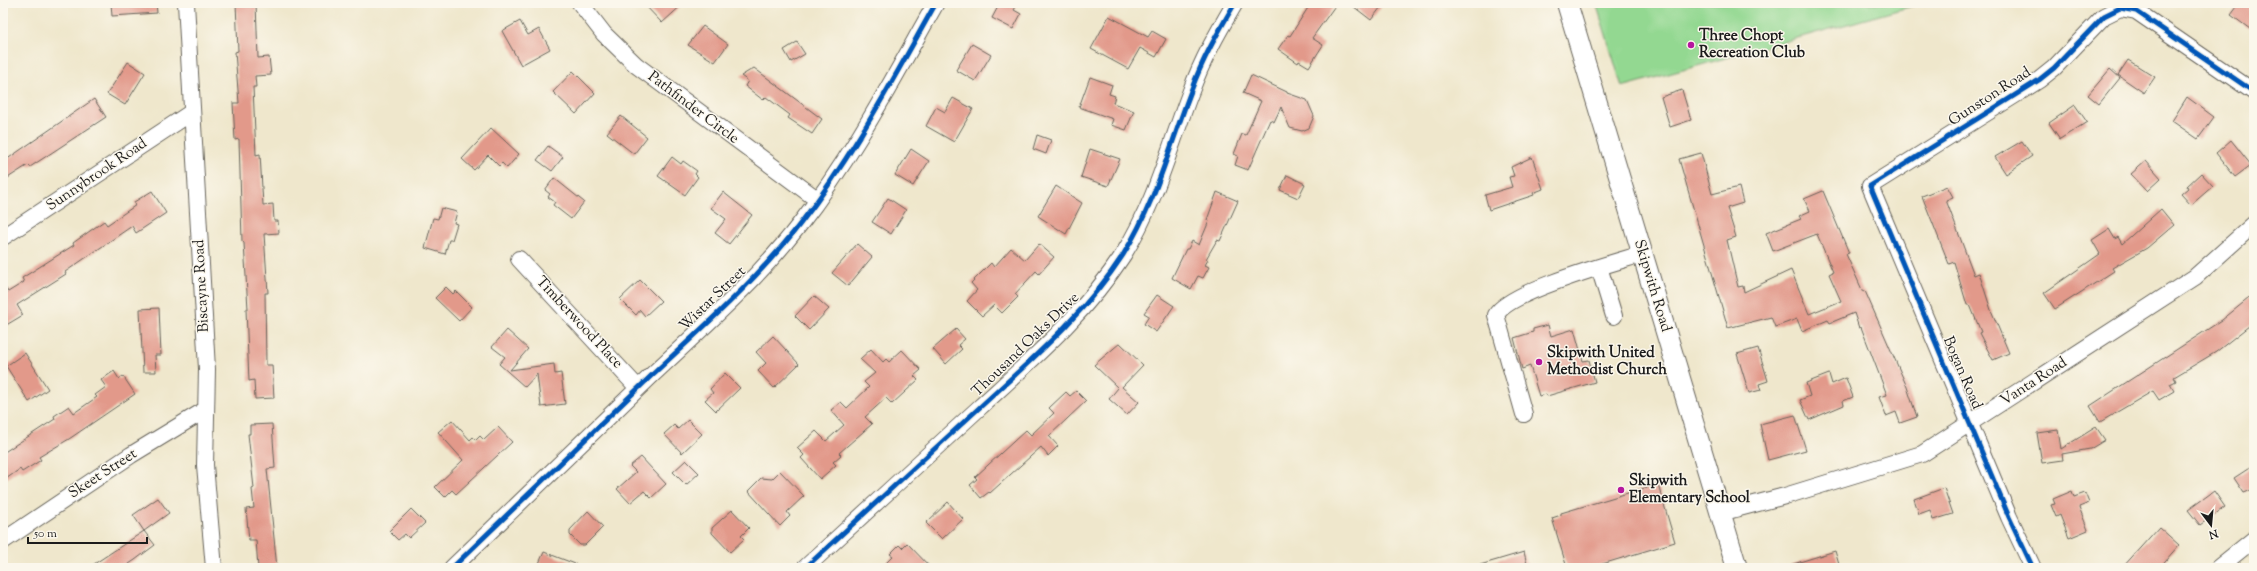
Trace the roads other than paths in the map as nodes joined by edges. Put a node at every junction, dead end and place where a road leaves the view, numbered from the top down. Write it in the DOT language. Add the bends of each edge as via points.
graph roads {
  1 [pos="186,3"];
  2 [pos="580,3"];
  3 [pos="936,3"];
  4 [pos="1235,3"];
  5 [pos="1567,3"];
  6 [pos="2254,92"];
  7 [pos="192,112"];
  8 [pos="1870,186"];
  9 [pos="818,200"];
  10 [pos="2254,224"];
  11 [pos="3,237"];
  12 [pos="1642,254"];
  13 [pos="519,258"];
  14 [pos="1599,267"];
  15 [pos="1614,316"];
  16 [pos="638,388"];
  17 [pos="205,410"];
  18 [pos="1524,414"];
  19 [pos="1970,423"];
  20 [pos="1720,513"];
  21 [pos="2254,539"];
  22 [pos="3,540"];
  23 [pos="461,565"];
  24 [pos="214,568"];
  25 [pos="804,568"];
  26 [pos="1737,568"];
  27 [pos="2034,568"];
  28 [pos="2218,568"];
  1 -- 7 [label="street, Biscayne Road"];
  2 -- 9 [label="street, Pathfinder Circle" via="604,34 636,65"];
  3 -- 9 [label="street, Wistar Street" via="866,128"];
  4 -- 25 [label="street, Thousand Oaks Drive" via="1210,47 1191,91 1147,211 1123,254 1100,287 1050,342"];
  5 -- 12 [label="main road, Skipwith Road"];
  6 -- 8 [label="street, Gunston Road" via="2136,12 2120,8 2109,12 2039,80"];
  7 -- 11 [label="street, Sunnybrook Road"];
  7 -- 17 [label="street, Biscayne Road" via="207,369"];
  8 -- 19 [label="street, Bogan Road"];
  9 -- 16 [label="street, Wistar Street" via="766,264"];
  10 -- 19 [label="street, Vanta Road" via="2195,277"];
  12 -- 14 [label="street"];
  12 -- 20 [label="main road, Skipwith Road"];
  13 -- 16 [label="street, Timberwood Place"];
  14 -- 15 [label="street"];
  14 -- 18 [label="street" via="1535,290 1500,308 1496,315"];
  16 -- 23 [label="street, Wistar Street"];
  17 -- 22 [label="street, Skeet Street" via="130,455"];
  17 -- 24 [label="street, Biscayne Road" via="205,465"];
  19 -- 20 [label="street, Vanta Road" via="1922,454"];
  19 -- 27 [label="street, Bogan Road" via="2009,517"];
  20 -- 26 [label="main road, Skipwith Road"];
  21 -- 28 [label="street"];
}
